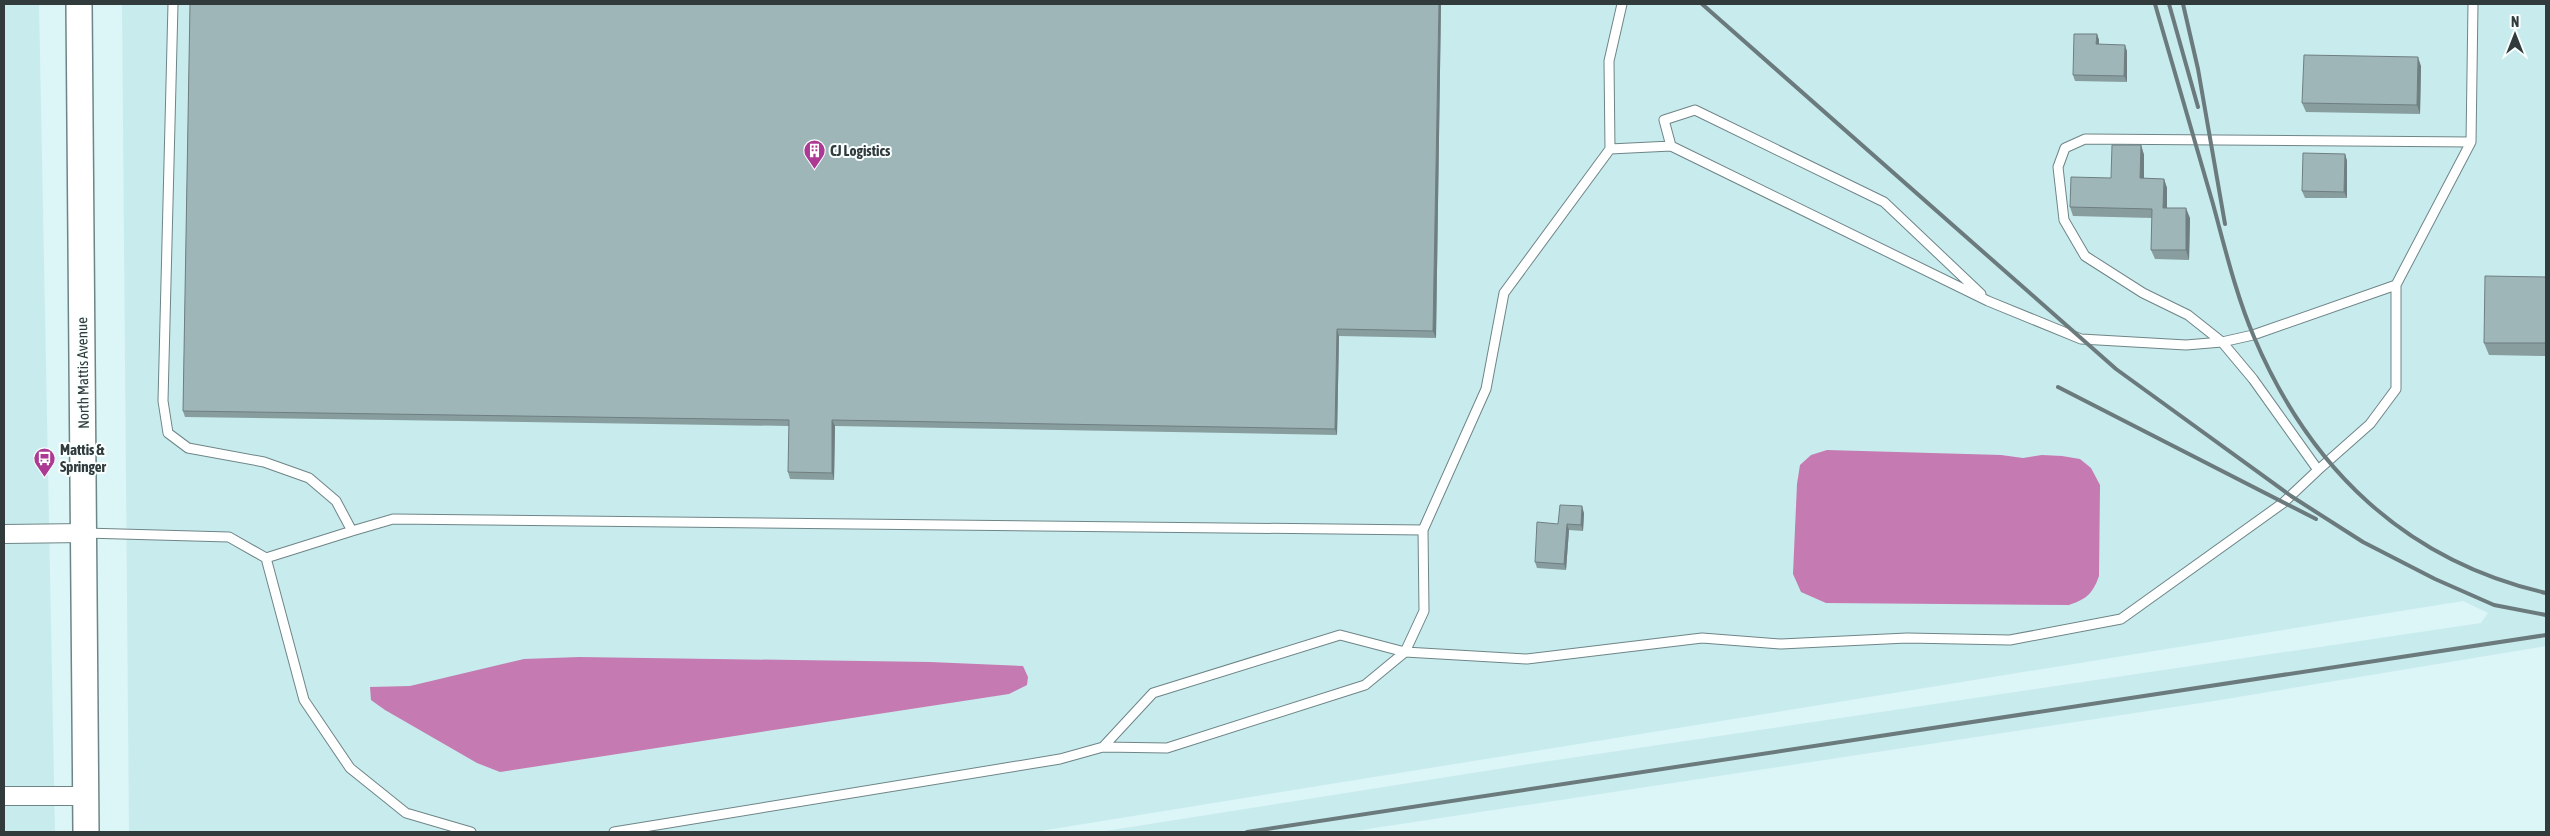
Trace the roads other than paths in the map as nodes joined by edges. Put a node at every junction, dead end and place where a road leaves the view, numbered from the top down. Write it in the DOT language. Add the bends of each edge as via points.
graph roads {
  1 [pos="80,4"];
  2 [pos="173,4"];
  3 [pos="1622,4"];
  4 [pos="2473,4"];
  5 [pos="2471,142"];
  6 [pos="1671,146"];
  7 [pos="1610,149"];
  8 [pos="2396,285"];
  9 [pos="1988,301"];
  10 [pos="2222,342"];
  11 [pos="2318,470"];
  12 [pos="1423,530"];
  13 [pos="352,531"];
  14 [pos="85,533"];
  15 [pos="4,534"];
  16 [pos="266,558"];
  17 [pos="1405,652"];
  18 [pos="1103,747"];
  19 [pos="4,796"];
  20 [pos="86,796"];
  21 [pos="86,832"];
  22 [pos="471,832"];
  23 [pos="614,832"];
  1 -- 14 [label="main road, North Mattis Avenue"];
  2 -- 13 [label="lane" via="163,401 168,433 188,448 264,462 309,478 336,501"];
  3 -- 7 [label="lane" via="1609,61"];
  4 -- 5 [label="lane"];
  5 -- 8 [label="lane"];
  5 -- 10 [label="lane" via="2085,139 2065,148 2058,167 2064,220 2085,256 2143,293 2188,315"];
  6 -- 7 [label="lane"];
  6 -- 9 [label="lane"];
  6 -- 9 [label="lane" via="1664,120 1695,110 1858,189 1884,202"];
  7 -- 12 [label="lane" via="1504,293 1486,390"];
  8 -- 10 [label="lane" via="2253,335"];
  8 -- 11 [label="lane" via="2396,390 2370,424"];
  9 -- 10 [label="lane" via="2081,339 2186,345"];
  10 -- 11 [label="lane" via="2253,379"];
  11 -- 17 [label="lane" via="2283,503 2121,619 2010,640 1907,638 1780,644 1702,638 1527,660"];
  12 -- 13 [label="lane" via="393,519"];
  12 -- 17 [label="lane" via="1424,611"];
  13 -- 16 [label="lane"];
  14 -- 15 [label="street"];
  14 -- 16 [label="lane" via="229,537"];
  14 -- 20 [label="main road, North Mattis Avenue"];
  16 -- 22 [label="lane" via="304,700 350,768 406,813"];
  17 -- 18 [label="lane" via="1365,685 1167,748"];
  17 -- 18 [label="lane" via="1340,636 1153,693"];
  18 -- 23 [label="lane" via="1060,759"];
  19 -- 20 [label="street"];
  20 -- 21 [label="main road, North Mattis Avenue"];
}
